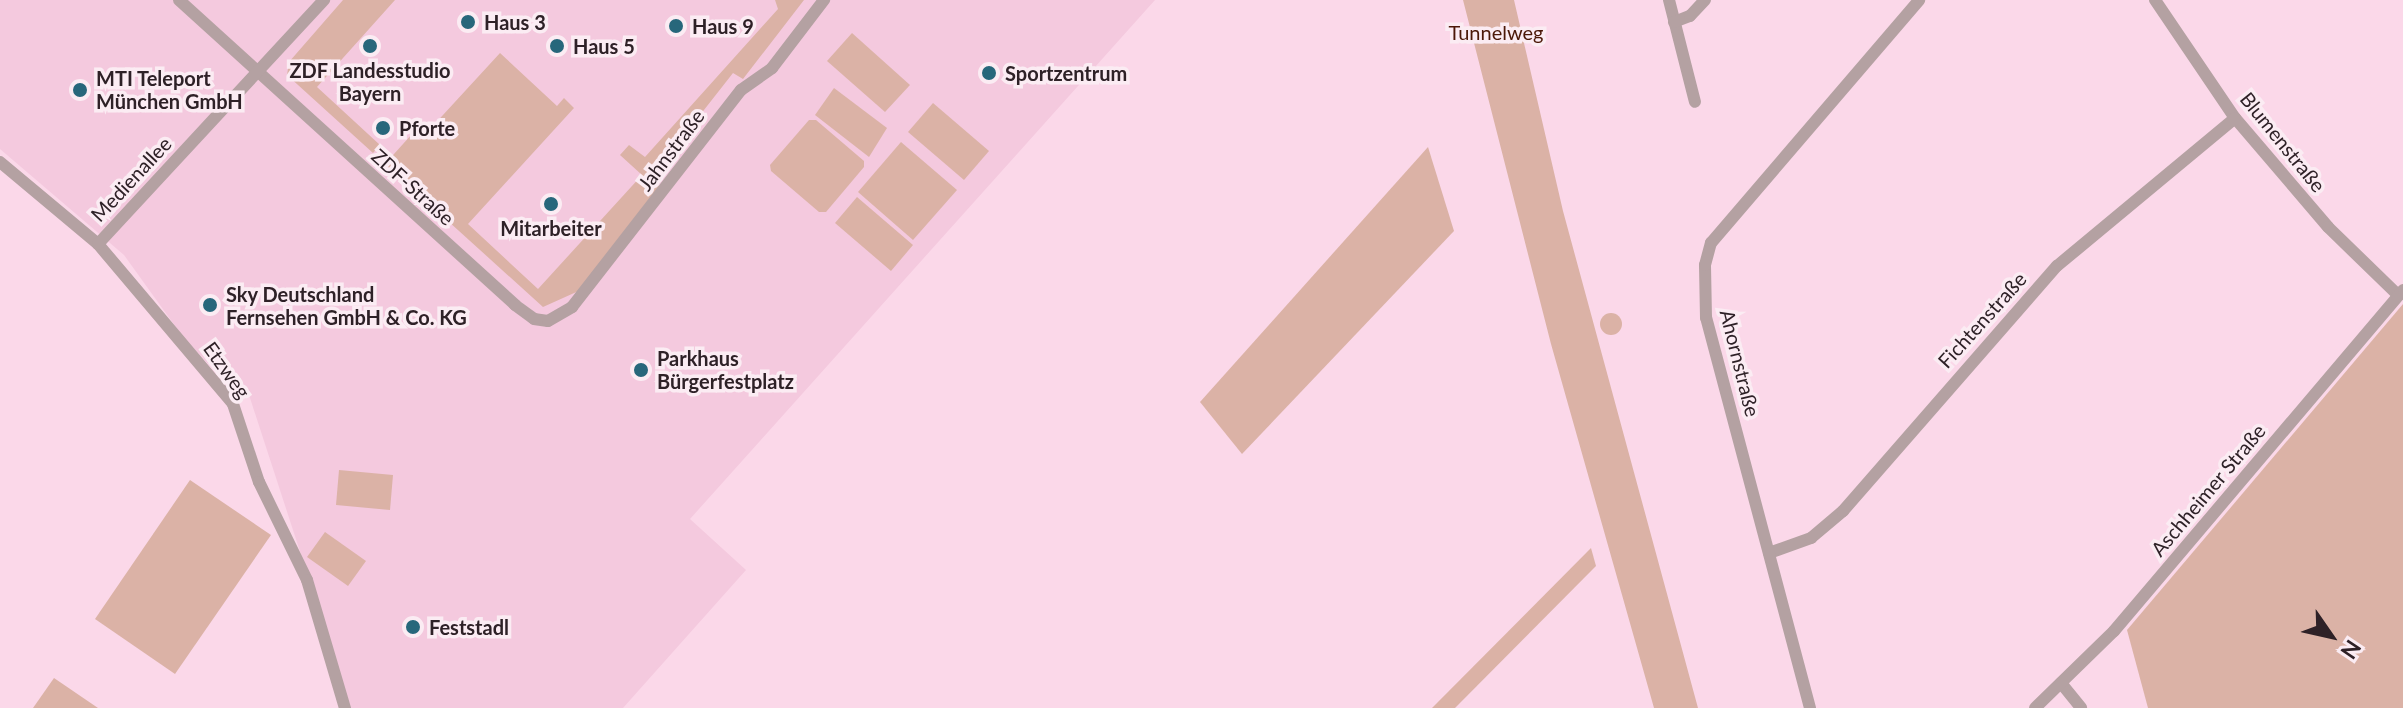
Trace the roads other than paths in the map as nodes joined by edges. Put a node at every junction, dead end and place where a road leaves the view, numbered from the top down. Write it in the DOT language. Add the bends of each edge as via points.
graph roads {
  1 [pos="179,0"];
  2 [pos="324,0"];
  3 [pos="824,0"];
  4 [pos="1669,0"];
  5 [pos="1705,0"];
  6 [pos="1919,0"];
  7 [pos="2155,0"];
  8 [pos="1674,22"];
  9 [pos="259,72"];
  10 [pos="1695,102"];
  11 [pos="2235,118"];
  12 [pos="0,162"];
  13 [pos="98,244"];
  14 [pos="2400,293"];
  15 [pos="548,321"];
  16 [pos="1769,553"];
  17 [pos="2061,683"];
  18 [pos="345,708"];
  19 [pos="1810,708"];
  20 [pos="2035,708"];
  21 [pos="2081,708"];
  1 -- 9 [label="street, ZDF-Straße"];
  2 -- 9 [label="street, Medienallee"];
  3 -- 15 [label="street, Jahnstraße" via="772,68 741,90 572,307"];
  4 -- 8 [label="street"];
  5 -- 8 [label="street" via="1690,16"];
  6 -- 16 [label="street, Ahornstraße" via="1711,243 1705,265 1706,318"];
  7 -- 11 [label="street, Blumenstraße"];
  8 -- 10 [label="street"];
  9 -- 13 [label="street, Medienallee"];
  9 -- 15 [label="street, ZDF-Straße" via="515,305 534,319"];
  11 -- 14 [label="street, Blumenstraße" via="2328,227"];
  11 -- 16 [label="street, Fichtenstraße" via="2057,266 1843,511 1811,538"];
  12 -- 13 [label="street, Etzweg"];
  13 -- 18 [label="street, Etzweg" via="233,404 259,482 307,580"];
  14 -- 17 [label="street, Aschheimer Straße" via="2193,541"];
  16 -- 19 [label="street, Ahornstraße"];
  17 -- 20 [label="street, Aschheimer Straße"];
  17 -- 21 [label="street"];
}
